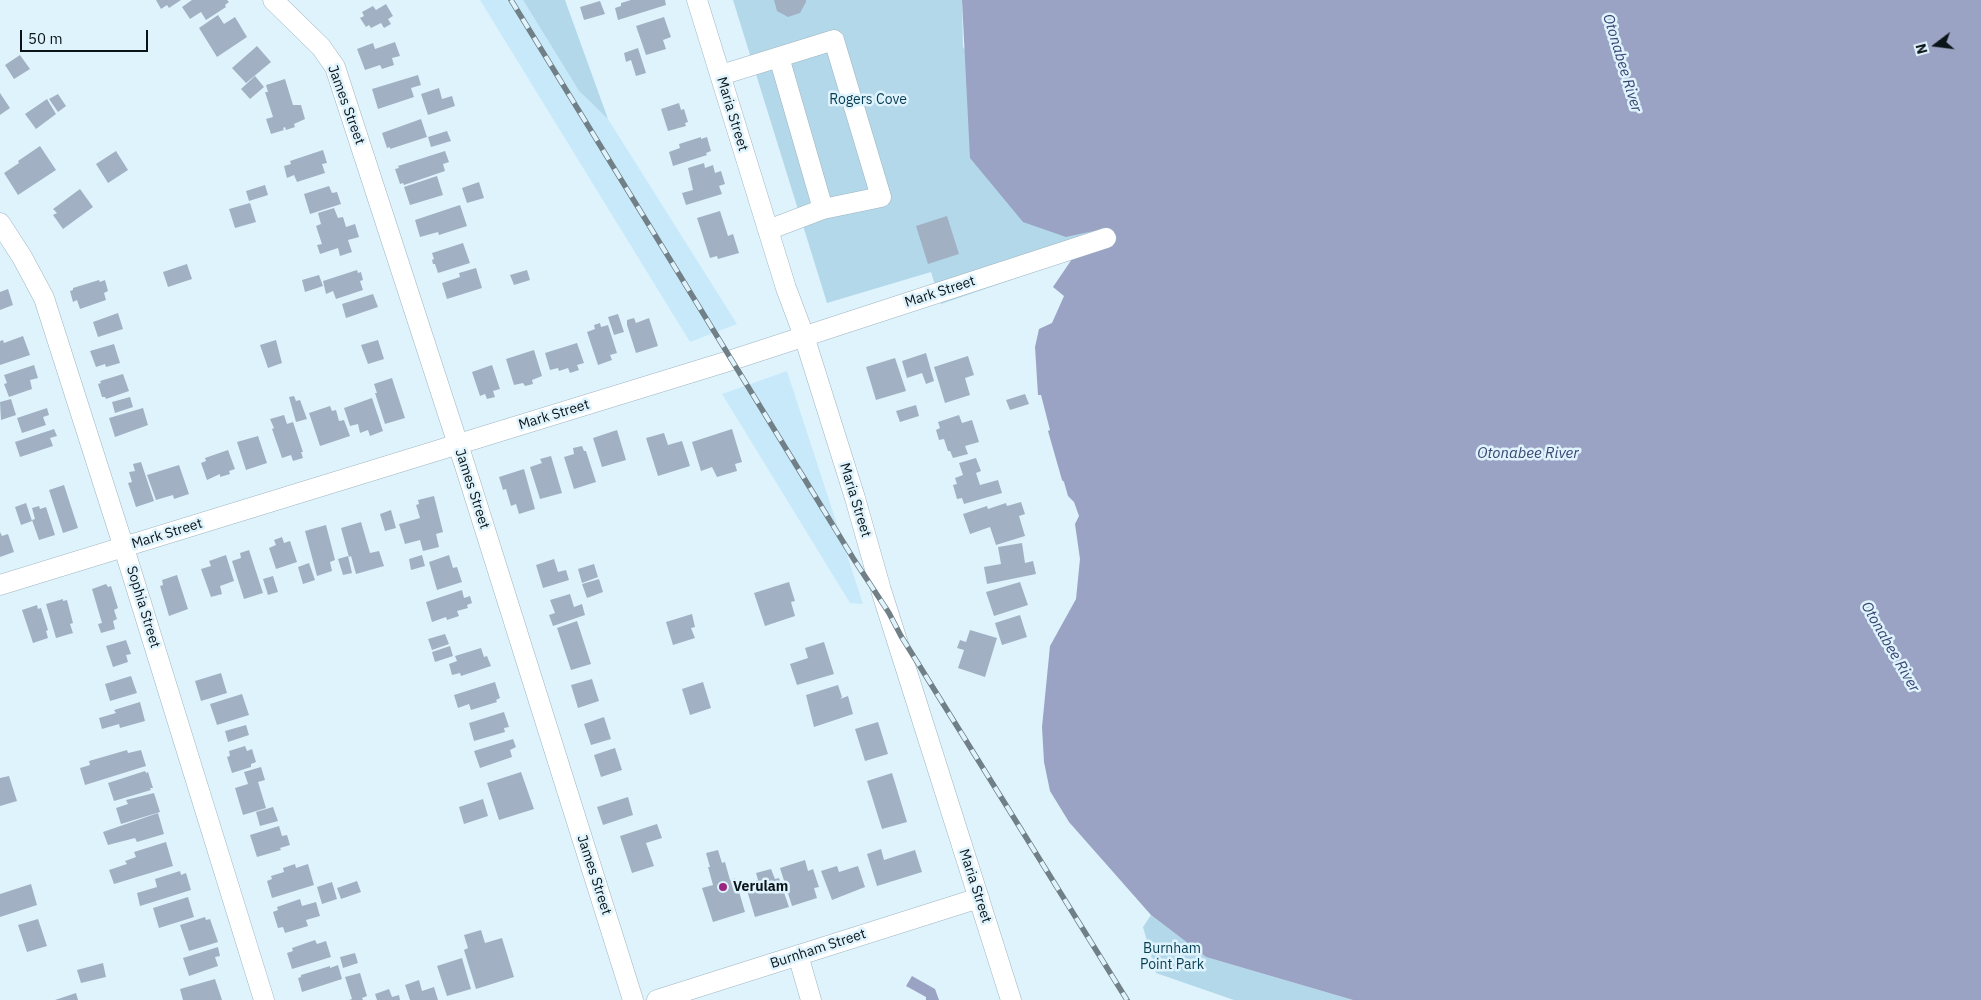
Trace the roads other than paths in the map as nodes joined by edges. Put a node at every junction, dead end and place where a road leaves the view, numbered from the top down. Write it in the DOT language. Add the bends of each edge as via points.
graph roads {
  1 [pos="273,0"];
  2 [pos="697,0"];
  3 [pos="779,57"];
  4 [pos="721,75"];
  5 [pos="823,209"];
  6 [pos="0,223"];
  7 [pos="768,230"];
  8 [pos="1106,238"];
  9 [pos="804,336"];
  10 [pos="458,446"];
  11 [pos="124,548"];
  12 [pos="0,585"];
  13 [pos="979,898"];
  14 [pos="798,956"];
  15 [pos="264,1000"];
  16 [pos="633,1000"];
  17 [pos="658,1000"];
  18 [pos="811,1000"];
  19 [pos="1011,1000"];
  1 -- 10 [label="street, James Street" via="321,47 335,67"];
  2 -- 4 [label="street, Maria Street"];
  3 -- 4 [label="street"];
  3 -- 5 [label="street"];
  3 -- 5 [label="street" via="834,40 880,197"];
  4 -- 7 [label="street, Maria Street"];
  5 -- 7 [label="street"];
  6 -- 11 [label="street, Sophia Street" via="44,298"];
  7 -- 9 [label="street, Maria Street"];
  8 -- 9 [label="street, Mark Street"];
  9 -- 10 [label="street, Mark Street"];
  9 -- 13 [label="street, Maria Street"];
  10 -- 11 [label="street, Mark Street"];
  10 -- 16 [label="street, James Street"];
  11 -- 12 [label="street, Mark Street"];
  11 -- 15 [label="street, Sophia Street"];
  13 -- 14 [label="street, Burnham Street"];
  13 -- 19 [label="street, Maria Street"];
  14 -- 17 [label="street, Burnham Street"];
  14 -- 18 [label="street"];
}
